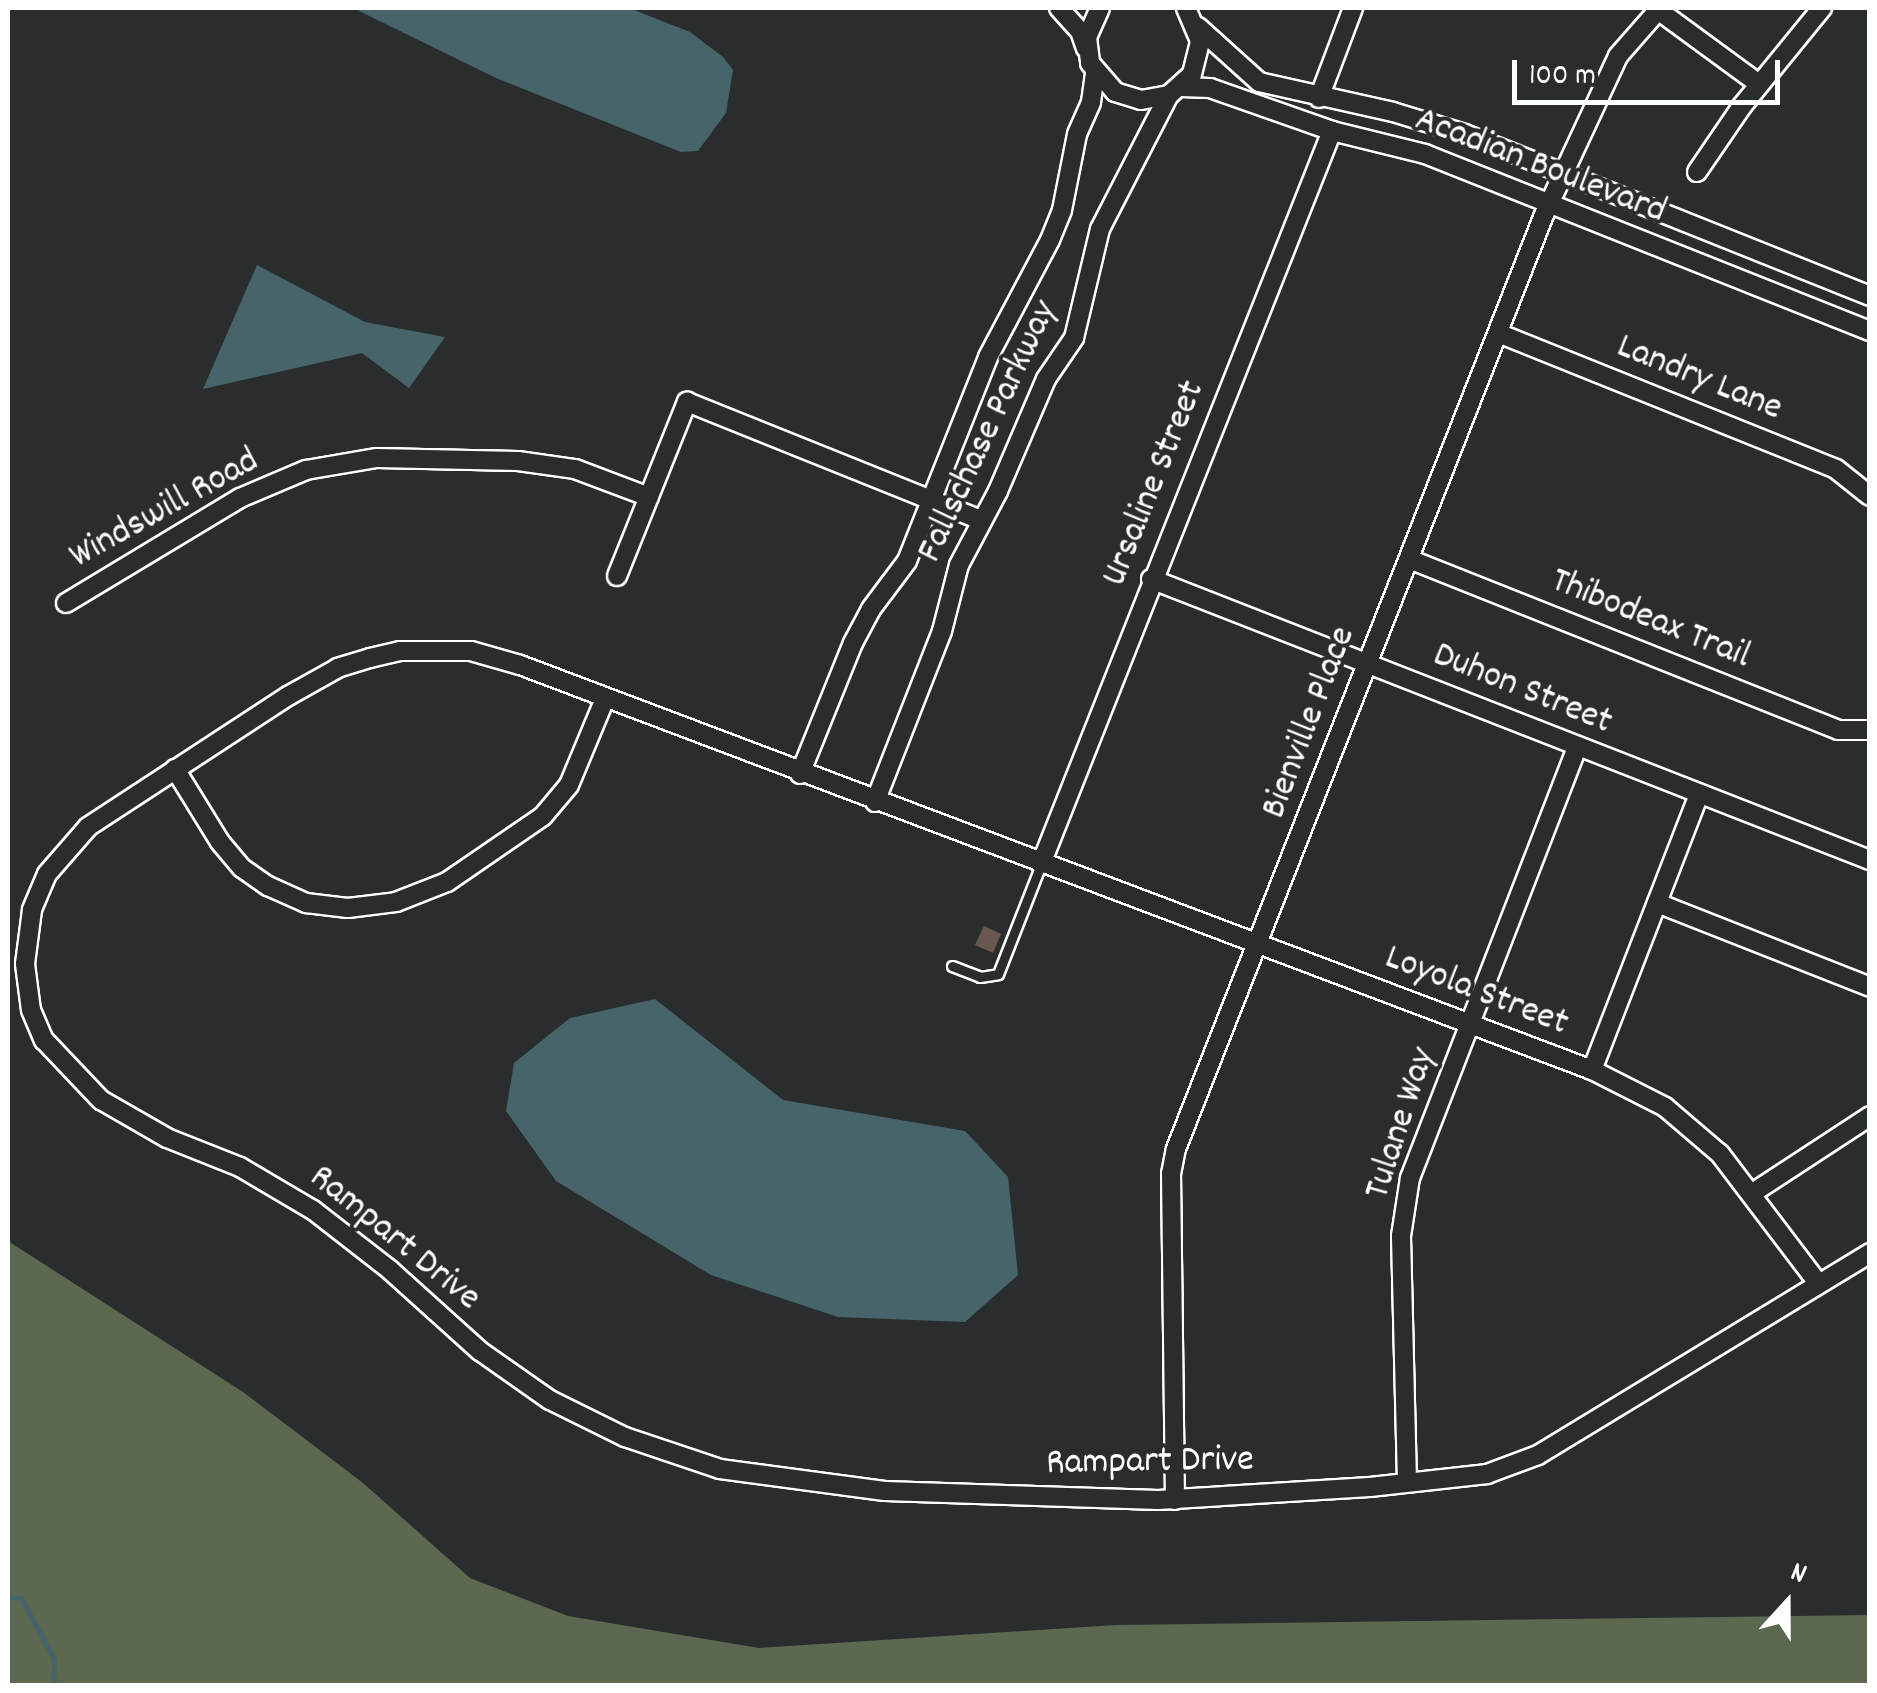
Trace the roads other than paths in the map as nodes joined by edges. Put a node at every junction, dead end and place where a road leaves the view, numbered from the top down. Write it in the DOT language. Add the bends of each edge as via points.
graph roads {
  1 [pos="1059,8"];
  2 [pos="1100,8"];
  3 [pos="1353,8"];
  4 [pos="1659,8"];
  5 [pos="1822,8"];
  6 [pos="1192,14"];
  7 [pos="1088,53"];
  8 [pos="1095,72"];
  9 [pos="1760,84"];
  10 [pos="1175,91"];
  11 [pos="1318,98"];
  12 [pos="1332,130"];
  13 [pos="1697,172"];
  14 [pos="1562,177"];
  15 [pos="1550,204"];
  16 [pos="1870,296"];
  17 [pos="1870,330"];
  18 [pos="1498,332"];
  19 [pos="649,496"];
  20 [pos="1870,496"];
  21 [pos="931,501"];
  22 [pos="980,520"];
  23 [pos="1409,559"];
  24 [pos="617,576"];
  25 [pos="1151,579"];
  26 [pos="66,603"];
  27 [pos="1368,664"];
  28 [pos="604,700"];
  29 [pos="1870,730"];
  30 [pos="1576,747"];
  31 [pos="175,769"];
  32 [pos="800,774"];
  33 [pos="1699,794"];
  34 [pos="875,802"];
  35 [pos="1870,860"];
  36 [pos="1041,864"];
  37 [pos="1657,903"];
  38 [pos="1258,944"];
  39 [pos="952,966"];
  40 [pos="1870,987"];
  41 [pos="1470,1023"];
  42 [pos="1592,1070"];
  43 [pos="1870,1116"];
  44 [pos="1750,1194"];
  45 [pos="1870,1252"];
  46 [pos="1818,1283"];
  47 [pos="1407,1482"];
  48 [pos="1175,1500"];
  1 -- 7 [label="street" via="1080,30"];
  2 -- 7 [label="street" via="1087,37"];
  3 -- 11 [label="street"];
  4 -- 9 [label="street"];
  4 -- 14 [label="street, Bienville Place" via="1618,56"];
  5 -- 9 [label="street"];
  6 -- 10 [label="street, Fallschase Parkway" via="1199,58"];
  6 -- 11 [label="street, Acadian Boulevard" via="1259,82"];
  7 -- 8 [label="street"];
  8 -- 10 [label="street, Acadian Boulevard" via="1128,98"];
  8 -- 21 [label="street, Fallschase Parkway" via="1062,210 988,357"];
  9 -- 13 [label="street"];
  10 -- 12 [label="street, Acadian Boulevard" via="1210,88"];
  10 -- 22 [label="street, Fallschase Parkway" via="1107,212 1074,338 1046,379"];
  11 -- 14 [label="street, Acadian Boulevard" via="1464,134"];
  12 -- 15 [label="street, Acadian Boulevard" via="1425,154"];
  12 -- 25 [label="street, Ursaline Street"];
  14 -- 15 [label="street, Bienville Place"];
  14 -- 16 [label="street, Acadian Boulevard"];
  15 -- 17 [label="street, Acadian Boulevard"];
  15 -- 18 [label="street, Bienville Place"];
  18 -- 20 [label="street, Landry Lane" via="1836,469"];
  18 -- 23 [label="street, Bienville Place"];
  19 -- 21 [label="street" via="687,402"];
  19 -- 24 [label="street"];
  19 -- 26 [label="street, Windswill Road" via="575,469 518,461 377,458 306,470 240,498"];
  21 -- 22 [label="street"];
  21 -- 32 [label="street, Fallschase Parkway" via="907,560 853,644"];
  22 -- 34 [label="street, Fallschase Parkway"];
  23 -- 27 [label="street, Bienville Place"];
  23 -- 29 [label="street, Thibodeax Trail" via="1838,730"];
  25 -- 27 [label="street, Duhon Street"];
  25 -- 36 [label="street, Ursaline Street"];
  27 -- 30 [label="street, Duhon Street"];
  27 -- 38 [label="street, Bienville Place"];
  28 -- 31 [label="street, Rampart Drive" via="471,651 400,651 338,668"];
  28 -- 31 [label="street" via="569,785 543,816 446,882 396,902 306,903 268,886 220,842"];
  28 -- 32 [label="street, Rampart Drive"];
  30 -- 33 [label="street, Duhon Street"];
  30 -- 41 [label="street, Tulane Way"];
  31 -- 48 [label="street, Rampart Drive" via="88,828 47,874 32,910 24,964 30,1010 44,1040 102,1100 313,1210 480,1351 550,1400 684,1460 886,1492"];
  32 -- 34 [label="street, Rampart Drive"];
  33 -- 35 [label="street, Duhon Street"];
  33 -- 37 [label="street"];
  34 -- 36 [label="street, Rampart Drive"];
  36 -- 38 [label="street, Loyola Street"];
  36 -- 39 [label="lane" via="998,974 980,977"];
  37 -- 40 [label="street"];
  37 -- 42 [label="street"];
  38 -- 41 [label="street, Loyola Street"];
  38 -- 48 [label="street, Bienville Place" via="1171,1174"];
  41 -- 42 [label="street, Loyola Street"];
  41 -- 47 [label="street, Tulane Way" via="1404,1204"];
  42 -- 44 [label="street, Loyola Street" via="1665,1107 1720,1154"];
  43 -- 44 [label="street"];
  44 -- 46 [label="street, Loyola Street"];
  45 -- 46 [label="street, Rampart Drive"];
  46 -- 47 [label="street, Rampart Drive" via="1538,1454 1487,1474"];
  47 -- 48 [label="street, Rampart Drive"];
}
